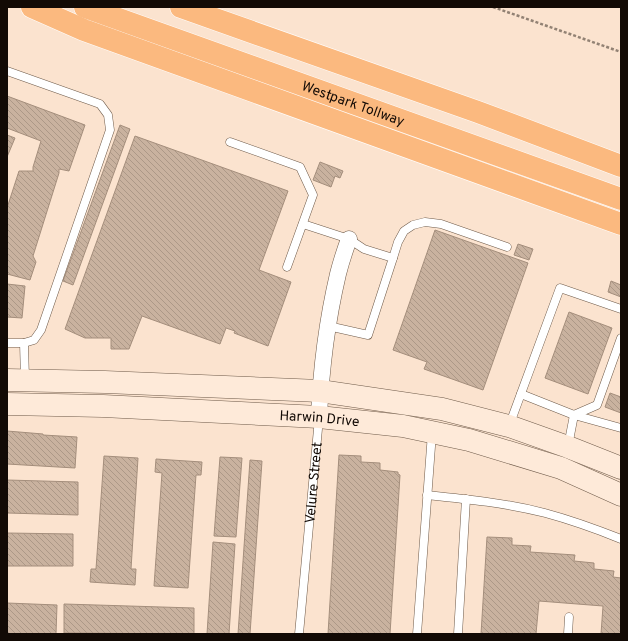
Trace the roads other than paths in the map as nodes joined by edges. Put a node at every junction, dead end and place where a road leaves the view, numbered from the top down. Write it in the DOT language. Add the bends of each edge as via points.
graph roads {
  1 [pos="32,7"];
  2 [pos="85,7"];
  3 [pos="181,7"];
  4 [pos="7,71"];
  5 [pos="478,112"];
  6 [pos="230,142"];
  7 [pos="621,155"];
  8 [pos="621,166"];
  9 [pos="621,199"];
  10 [pos="303,224"];
  11 [pos="621,224"];
  12 [pos="349,239"];
  13 [pos="506,247"];
  14 [pos="393,258"];
  15 [pos="287,267"];
  16 [pos="621,309"];
  17 [pos="328,326"];
  18 [pos="621,338"];
  19 [pos="7,343"];
  20 [pos="24,343"];
  21 [pos="16,380"];
  22 [pos="105,382"];
  23 [pos="320,391"];
  24 [pos="521,394"];
  25 [pos="7,404"];
  26 [pos="103,406"];
  27 [pos="574,415"];
  28 [pos="319,417"];
  29 [pos="509,426"];
  30 [pos="621,428"];
  31 [pos="432,432"];
  32 [pos="568,447"];
  33 [pos="561,468"];
  34 [pos="621,468"];
  35 [pos="427,495"];
  36 [pos="621,495"];
  37 [pos="466,499"];
  38 [pos="621,539"];
  39 [pos="569,617"];
  40 [pos="299,634"];
  41 [pos="417,634"];
  42 [pos="458,634"];
  43 [pos="568,634"];
  1 -- 11 [label="highway" via="84,30"];
  2 -- 9 [label="highway, Westpark Tollway"];
  3 -- 5 [label="highway"];
  4 -- 20 [label="lane" via="100,104 108,114 110,130 41,330 34,340"];
  5 -- 7 [label="highway"];
  5 -- 8 [label="highway"];
  6 -- 10 [label="lane" via="300,167 313,195"];
  10 -- 12 [label="lane"];
  10 -- 15 [label="lane"];
  12 -- 14 [label="lane" via="364,248"];
  12 -- 17 [label="street, Velure Street" via="338,274"];
  13 -- 14 [label="lane" via="441,224 425,222 404,231"];
  14 -- 17 [label="lane" via="368,335"];
  16 -- 24 [label="lane" via="560,288"];
  17 -- 23 [label="street, Velure Street"];
  18 -- 27 [label="lane" via="597,405"];
  19 -- 20 [label="lane"];
  20 -- 21 [label="lane"];
  21 -- 22 [label="main road, Harwin Drive"];
  22 -- 23 [label="main road, Harwin Drive"];
  22 -- 26 [label="main road"];
  23 -- 28 [label="street, Velure Street"];
  23 -- 29 [label="main road, Harwin Drive" via="442,408"];
  24 -- 27 [label="lane"];
  24 -- 29 [label="lane"];
  25 -- 26 [label="main road, Harwin Drive"];
  26 -- 28 [label="main road, Harwin Drive"];
  27 -- 30 [label="lane"];
  27 -- 32 [label="lane"];
  28 -- 31 [label="main road, Harwin Drive" via="403,426"];
  28 -- 40 [label="lane, Velure Street"];
  29 -- 32 [label="main road, Harwin Drive"];
  31 -- 33 [label="main road, Harwin Drive" via="469,440"];
  31 -- 35 [label="lane"];
  32 -- 33 [label="main road"];
  32 -- 34 [label="main road, Harwin Drive"];
  33 -- 36 [label="main road, Harwin Drive"];
  35 -- 37 [label="lane"];
  35 -- 41 [label="lane"];
  37 -- 38 [label="lane" via="546,513"];
  37 -- 42 [label="lane"];
  39 -- 43 [label="lane"];
}
